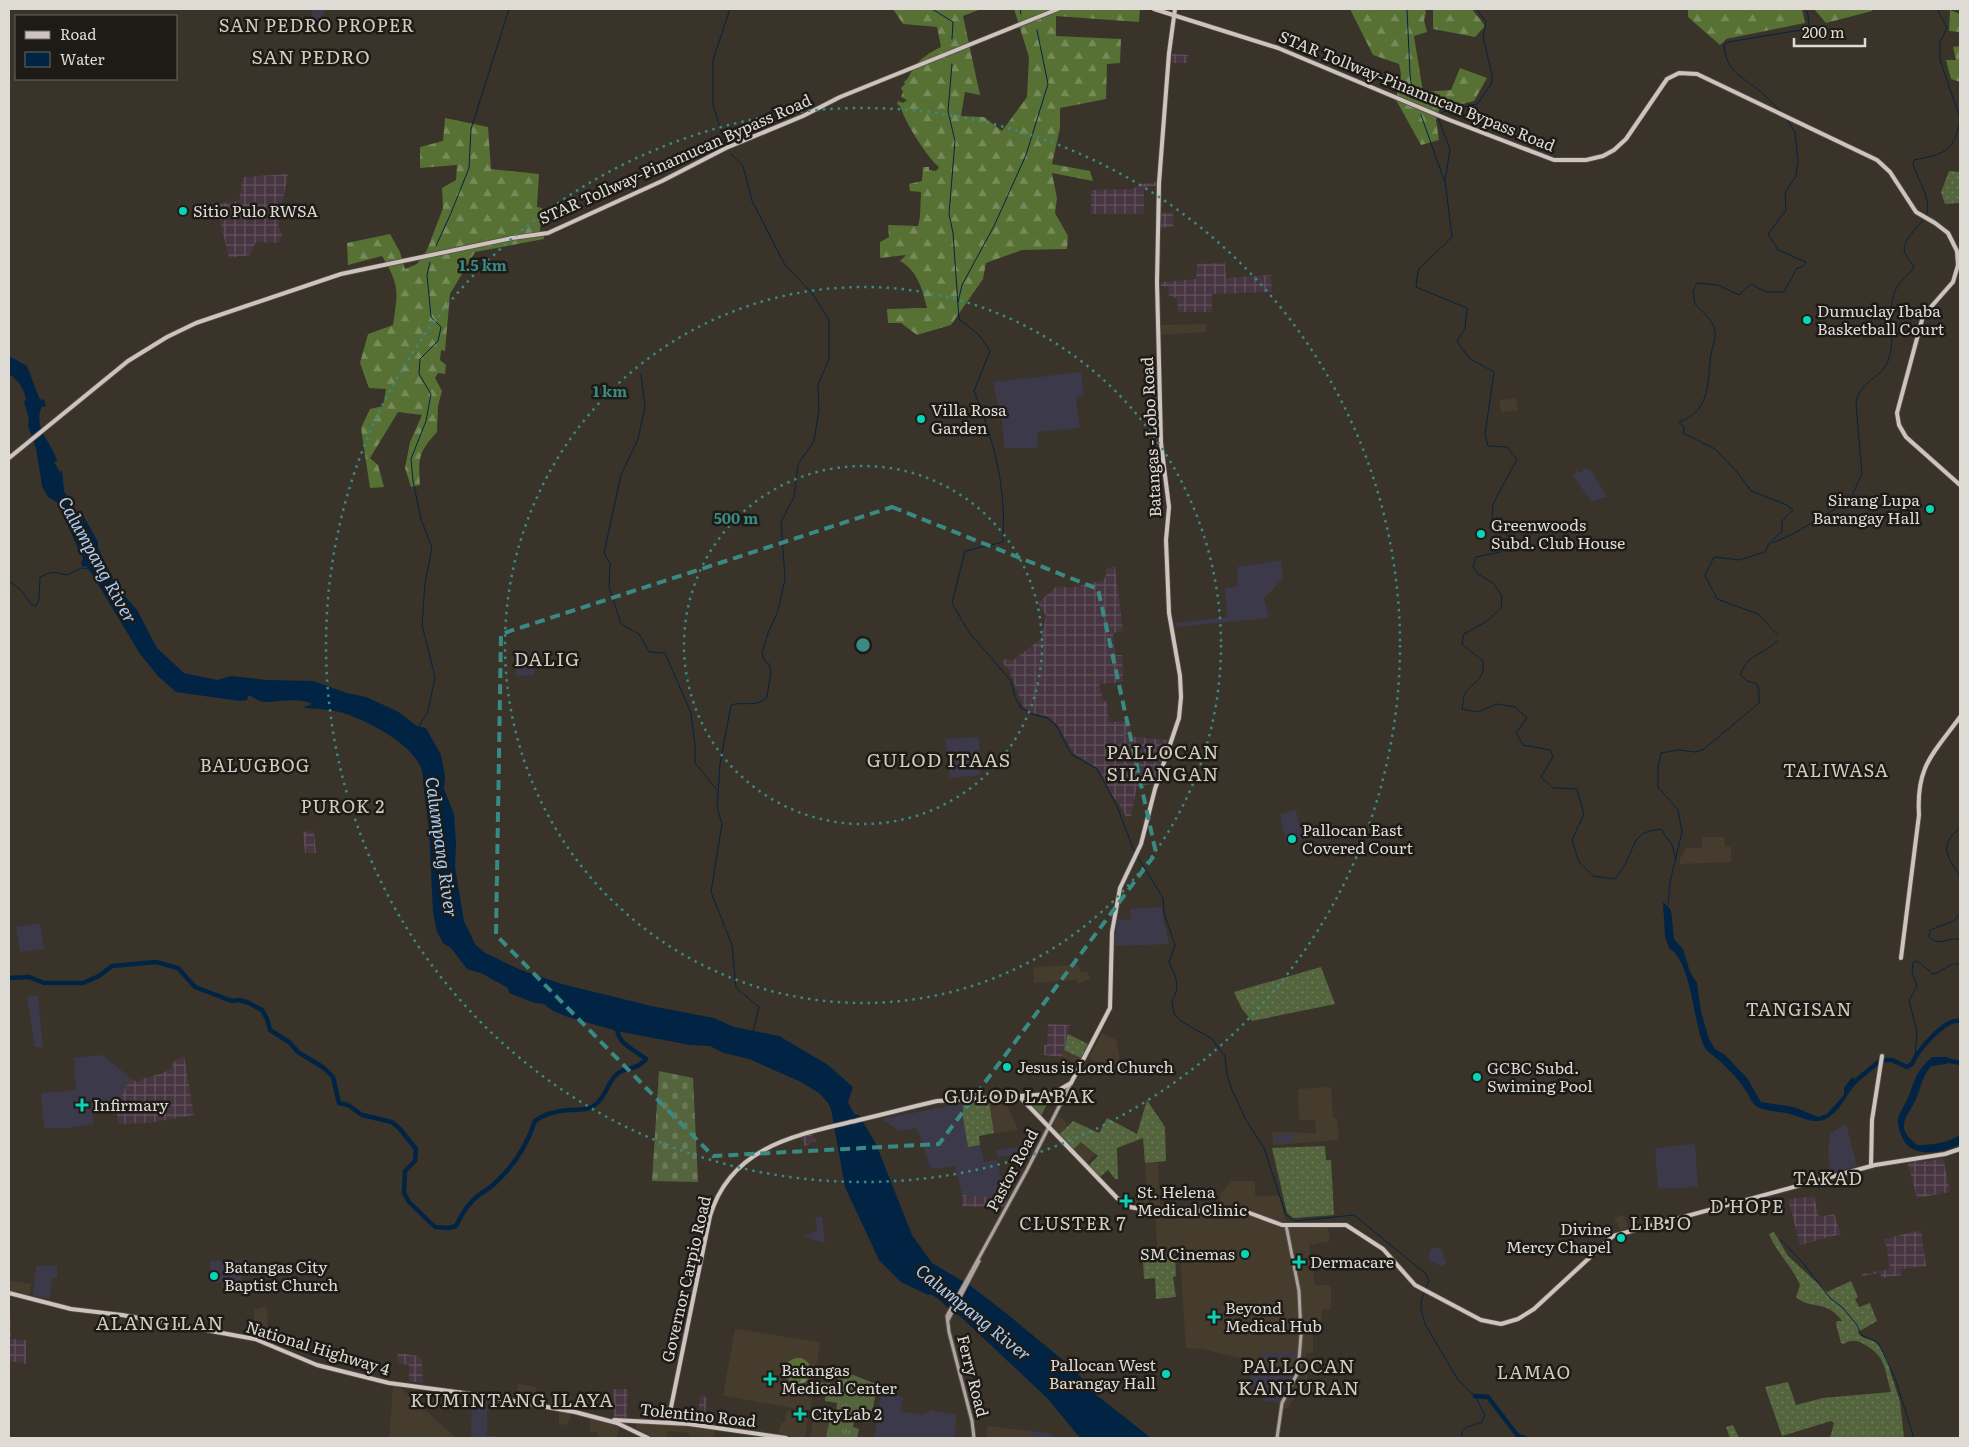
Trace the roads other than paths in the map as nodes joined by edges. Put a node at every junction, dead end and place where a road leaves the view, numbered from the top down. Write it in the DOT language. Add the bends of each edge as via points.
graph roads {
  1 [pos="1058,9"];
  2 [pos="1154,9"];
  3 [pos="1175,9"];
  4 [pos="1174,15"];
  5 [pos="10,457"];
  6 [pos="1960,485"];
  7 [pos="1960,717"];
  8 [pos="1901,958"];
  9 [pos="1882,1056"];
  10 [pos="1071,1083"];
  11 [pos="1020,1097"];
  12 [pos="1049,1128"];
  13 [pos="1960,1149"];
  14 [pos="1871,1166"];
  15 [pos="1286,1225"];
  16 [pos="9,1293"];
  17 [pos="950,1314"];
  18 [pos="608,1420"];
  19 [pos="624,1420"];
  20 [pos="668,1422"];
  21 [pos="623,1426"];
  22 [pos="648,1438"];
  23 [pos="786,1438"];
  24 [pos="974,1438"];
  25 [pos="1277,1438"];
  1 -- 5 [label="main road, STAR Tollway-Pinamucan Bypass Road" via="840,97 548,233 340,274 201,321 128,361"];
  2 -- 4 [label="main road, STAR Tollway-Pinamucan Bypass Road"];
  3 -- 4 [label="main road, Batangas - Lobo Road"];
  4 -- 6 [label="main road, STAR Tollway-Pinamucan Bypass Road" via="1278,48 1554,160 1580,161 1614,150 1626,139 1664,82 1675,74 1688,72 1882,164 1916,212 1948,234 1957,251 1958,265 1953,282 1923,316 1898,408 1898,419 1906,437"];
  4 -- 10 [label="main road, Batangas - Lobo Road" via="1159,183 1157,296 1161,443 1169,507 1166,540 1169,613 1181,697 1176,729 1154,790 1145,832 1122,882 1112,924 1110,1008"];
  7 -- 8 [label="main road" via="1929,758 1921,775"];
  9 -- 14 [label="main road" via="1872,1120"];
  10 -- 11 [label="main road, Governor Carpio Road" via="1052,1094"];
  10 -- 12 [label="main road, Pastor Road"];
  11 -- 12 [label="main road"];
  11 -- 20 [label="main road, Governor Carpio Road" via="944,1099 794,1137 742,1164 718,1191 708,1221"];
  12 -- 15 [label="main road" via="1117,1198 1130,1207 1247,1212"];
  12 -- 17 [label="main road, Pastor Road"];
  13 -- 14 [label="main road"];
  14 -- 15 [label="main road" via="1613,1236 1543,1302 1521,1318 1507,1323 1485,1322 1421,1289 1410,1282 1383,1250 1350,1226"];
  15 -- 25 [label="main road" via="1299,1292 1301,1335 1298,1372 1282,1403"];
  16 -- 18 [label="main road, National Highway 4" via="71,1309 122,1315 255,1340 324,1367 389,1383 540,1405"];
  17 -- 24 [label="main road, Ferry Road" via="949,1332"];
  18 -- 19 [label="main road, Tolentino Road"];
  18 -- 21 [label="main road, National Highway 4"];
  19 -- 20 [label="main road, Tolentino Road"];
  19 -- 21 [label="main road"];
  20 -- 23 [label="main road, Tolentino Road"];
  21 -- 22 [label="main road, National Highway 4"];
}
